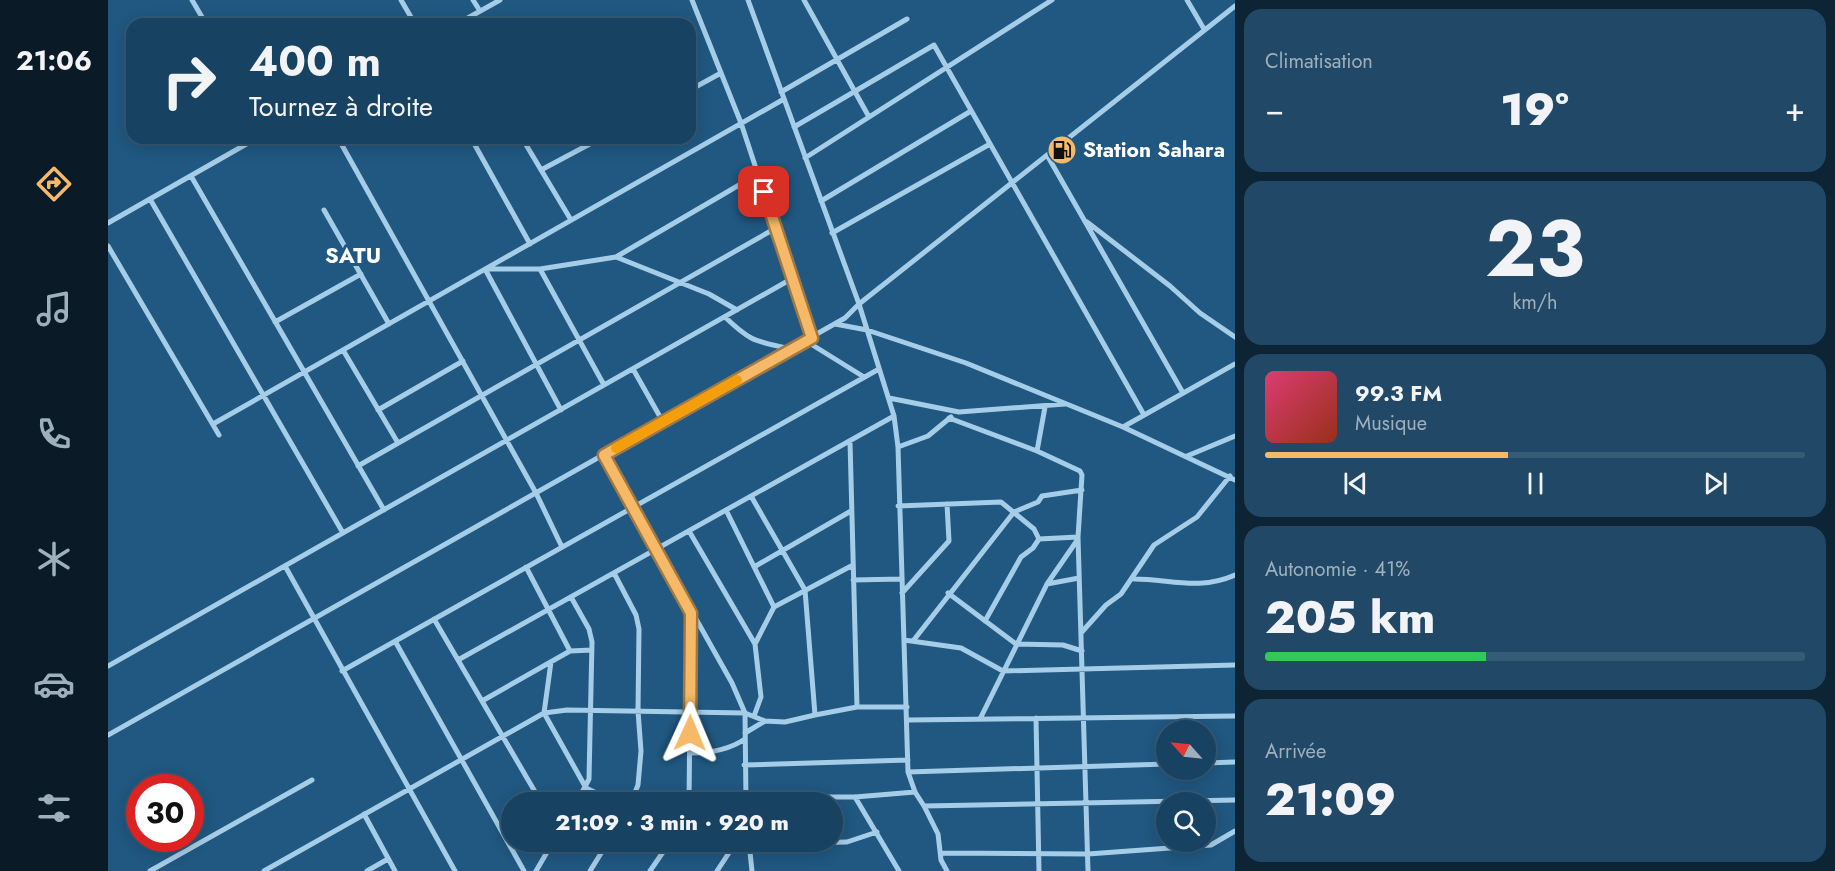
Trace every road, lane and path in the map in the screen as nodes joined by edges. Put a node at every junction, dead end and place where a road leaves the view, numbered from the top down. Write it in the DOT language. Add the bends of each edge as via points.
graph roads {
  1 [pos="192,0"];
  2 [pos="401,0"];
  3 [pos="473,0"];
  4 [pos="500,0"];
  5 [pos="692,0"];
  6 [pos="748,0"];
  7 [pos="804,0"];
  8 [pos="1052,0"];
  9 [pos="1187,0"];
  10 [pos="1235,6"];
  11 [pos="480,11"];
  12 [pos="202,18"];
  13 [pos="412,18"];
  14 [pos="468,18"];
  15 [pos="907,18"];
  16 [pos="1204,29"];
  17 [pos="837,59"];
  18 [pos="946,67"];
  19 [pos="721,73"];
  20 [pos="696,87"];
  21 [pos="781,92"];
  22 [pos="855,92"];
  23 [pos="784,99"];
  24 [pos="971,111"];
  25 [pos="869,117"];
  26 [pos="741,123"];
  27 [pos="794,127"];
  28 [pos="246,144"];
  29 [pos="341,144"];
  30 [pos="474,144"];
  31 [pos="526,144"];
  32 [pos="590,144"];
  33 [pos="990,144"];
  34 [pos="1047,155"];
  35 [pos="805,158"];
  36 [pos="541,170"];
  37 [pos="758,174"];
  38 [pos="190,176"];
  39 [pos="1011,182"];
  40 [pos="150,199"];
  41 [pos="821,201"];
  42 [pos="324,210"];
  43 [pos="1084,219"];
  44 [pos="571,220"];
  45 [pos="108,223"];
  46 [pos="776,228"];
  47 [pos="832,233"];
  48 [pos="530,243"];
  49 [pos="108,246"];
  50 [pos="616,257"];
  51 [pos="485,269"];
  52 [pos="540,269"];
  53 [pos="361,274"];
  54 [pos="792,278"];
  55 [pos="679,283"];
  56 [pos="429,301"];
  57 [pos="859,304"];
  58 [pos="737,310"];
  59 [pos="725,316"];
  60 [pos="275,322"];
  61 [pos="389,324"];
  62 [pos="835,324"];
  63 [pos="867,330"];
  64 [pos="1235,337"];
  65 [pos="809,339"];
  66 [pos="579,340"];
  67 [pos="791,349"];
  68 [pos="343,350"];
  69 [pos="463,362"];
  70 [pos="536,364"];
  71 [pos="1235,364"];
  72 [pos="633,369"];
  73 [pos="879,369"];
  74 [pos="304,372"];
  75 [pos="864,377"];
  76 [pos="604,385"];
  77 [pos="1183,393"];
  78 [pos="263,395"];
  79 [pos="482,395"];
  80 [pos="888,398"];
  81 [pos="1066,404"];
  82 [pos="1045,407"];
  83 [pos="378,410"];
  84 [pos="561,410"];
  85 [pos="959,412"];
  86 [pos="894,416"];
  87 [pos="1144,416"];
  88 [pos="949,418"];
  89 [pos="663,422"];
  90 [pos="213,424"];
  91 [pos="1123,427"];
  92 [pos="219,435"];
  93 [pos="1235,436"];
  94 [pos="507,440"];
  95 [pos="850,441"];
  96 [pos="398,443"];
  97 [pos="898,447"];
  98 [pos="1037,451"];
  99 [pos="604,455"];
  100 [pos="1186,456"];
  101 [pos="358,466"];
  102 [pos="1232,478"];
  103 [pos="1082,490"];
  104 [pos="536,493"];
  105 [pos="751,496"];
  106 [pos="947,504"];
  107 [pos="898,506"];
  108 [pos="633,508"];
  109 [pos="384,510"];
  110 [pos="726,510"];
  111 [pos="851,511"];
  112 [pos="1014,512"];
  113 [pos="689,531"];
  114 [pos="343,533"];
  115 [pos="1078,538"];
  116 [pos="1039,539"];
  117 [pos="562,547"];
  118 [pos="656,549"];
  119 [pos="782,551"];
  120 [pos="853,565"];
  121 [pos="285,566"];
  122 [pos="526,567"];
  123 [pos="754,567"];
  124 [pos="614,573"];
  125 [pos="1235,576"];
  126 [pos="1079,578"];
  127 [pos="902,579"];
  128 [pos="1134,579"];
  129 [pos="853,580"];
  130 [pos="1047,584"];
  131 [pos="805,590"];
  132 [pos="902,593"];
  133 [pos="948,593"];
  134 [pos="571,597"];
  135 [pos="774,607"];
  136 [pos="548,609"];
  137 [pos="691,613"];
  138 [pos="314,619"];
  139 [pos="434,619"];
  140 [pos="985,621"];
  141 [pos="1081,633"];
  142 [pos="904,640"];
  143 [pos="395,641"];
  144 [pos="913,641"];
  145 [pos="755,644"];
  146 [pos="1016,644"];
  147 [pos="592,650"];
  148 [pos="570,651"];
  149 [pos="1082,651"];
  150 [pos="458,660"];
  151 [pos="551,662"];
  152 [pos="1235,665"];
  153 [pos="108,666"];
  154 [pos="1082,669"];
  155 [pos="342,671"];
  156 [pos="1003,671"];
  157 [pos="482,701"];
  158 [pos="907,706"];
  159 [pos="857,707"];
  160 [pos="590,711"];
  161 [pos="638,711"];
  162 [pos="544,712"];
  163 [pos="691,713"];
  164 [pos="745,713"];
  165 [pos="815,715"];
  166 [pos="1235,716"];
  167 [pos="754,717"];
  168 [pos="1036,718"];
  169 [pos="1084,718"];
  170 [pos="980,719"];
  171 [pos="908,720"];
  172 [pos="765,721"];
  173 [pos="108,735"];
  174 [pos="502,736"];
  175 [pos="745,736"];
  176 [pos="690,753"];
  177 [pos="460,760"];
  178 [pos="908,760"];
  179 [pos="1235,762"];
  180 [pos="1216,763"];
  181 [pos="1156,764"];
  182 [pos="744,765"];
  183 [pos="1085,766"];
  184 [pos="1037,768"];
  185 [pos="908,772"];
  186 [pos="312,780"];
  187 [pos="586,788"];
  188 [pos="408,789"];
  189 [pos="535,792"];
  190 [pos="583,792"];
  191 [pos="594,792"];
  192 [pos="635,792"];
  193 [pos="689,792"];
  194 [pos="746,792"];
  195 [pos="915,792"];
  196 [pos="843,797"];
  197 [pos="855,797"];
  198 [pos="1235,800"];
  199 [pos="1086,803"];
  200 [pos="1038,804"];
  201 [pos="924,806"];
  202 [pos="364,814"];
  203 [pos="1235,831"];
  204 [pos="877,832"];
  205 [pos="843,842"];
  206 [pos="547,852"];
  207 [pos="602,852"];
  208 [pos="663,852"];
  209 [pos="729,852"];
  210 [pos="750,852"];
  211 [pos="941,853"];
  212 [pos="1038,854"];
  213 [pos="1088,854"];
  214 [pos="388,859"];
  215 [pos="150,871"];
  216 [pos="264,871"];
  217 [pos="367,871"];
  218 [pos="395,871"];
  219 [pos="455,871"];
  220 [pos="524,871"];
  221 [pos="536,871"];
  222 [pos="590,871"];
  223 [pos="650,871"];
  224 [pos="717,871"];
  225 [pos="752,871"];
  226 [pos="899,871"];
  227 [pos="947,871"];
  228 [pos="1039,871"];
  229 [pos="1088,871"];
  1 -- 12 [label="street"];
  2 -- 13 [label="street"];
  3 -- 11 [label="street"];
  4 -- 11 [label="street"];
  5 -- 19 [label="street"];
  6 -- 21 [label="street"];
  7 -- 17 [label="street"];
  8 -- 18 [label="street"];
  9 -- 16 [label="street"];
  10 -- 16 [label="street"];
  11 -- 14 [label="street"];
  15 -- 17 [label="street"];
  16 -- 34 [label="street"];
  17 -- 21 [label="street"];
  17 -- 22 [label="street"];
  18 -- 22 [label="street" via="934,45"];
  18 -- 24 [label="street"];
  18 -- 25 [label="street"];
  19 -- 20 [label="street"];
  19 -- 26 [label="street"];
  21 -- 23 [label="street"];
  22 -- 25 [label="street"];
  22 -- 27 [label="street"];
  23 -- 26 [label="street"];
  23 -- 27 [label="street"];
  24 -- 33 [label="street"];
  24 -- 41 [label="street"];
  25 -- 35 [label="street"];
  26 -- 37 [label="street"];
  26 -- 44 [label="street"];
  27 -- 35 [label="street"];
  28 -- 38 [label="street"];
  29 -- 56 [label="street"];
  30 -- 48 [label="street"];
  31 -- 36 [label="street"];
  32 -- 36 [label="street"];
  33 -- 39 [label="street"];
  33 -- 47 [label="street"];
  34 -- 39 [label="street"];
  34 -- 43 [label="street"];
  35 -- 41 [label="street"];
  36 -- 44 [label="street"];
  37 -- 46 [label="street"];
  37 -- 50 [label="street"];
  38 -- 40 [label="street"];
  38 -- 60 [label="street"];
  39 -- 57 [label="street"];
  39 -- 87 [label="street"];
  40 -- 45 [label="street"];
  40 -- 78 [label="street"];
  41 -- 47 [label="street"];
  42 -- 53 [label="street"];
  43 -- 64 [label="street"];
  43 -- 77 [label="street"];
  44 -- 48 [label="street"];
  46 -- 54 [label="street"];
  46 -- 55 [label="street"];
  47 -- 57 [label="street"];
  48 -- 51 [label="street"];
  49 -- 90 [label="street"];
  50 -- 52 [label="street"];
  50 -- 55 [label="street"];
  51 -- 52 [label="street"];
  51 -- 56 [label="street"];
  51 -- 70 [label="street"];
  52 -- 66 [label="street"];
  53 -- 60 [label="street"];
  53 -- 61 [label="street"];
  54 -- 58 [label="street"];
  54 -- 65 [label="street"];
  55 -- 58 [label="street"];
  55 -- 66 [label="street"];
  56 -- 61 [label="street"];
  56 -- 69 [label="street"];
  57 -- 62 [label="street"];
  57 -- 63 [label="street"];
  58 -- 59 [label="street"];
  59 -- 67 [label="street" via="744,335 762,344"];
  59 -- 72 [label="street"];
  60 -- 74 [label="street"];
  61 -- 68 [label="street"];
  62 -- 63 [label="street"];
  62 -- 65 [label="street"];
  63 -- 73 [label="street"];
  63 -- 81 [label="street" via="966,363"];
  65 -- 67 [label="street"];
  65 -- 75 [label="street"];
  66 -- 70 [label="street"];
  66 -- 76 [label="street"];
  67 -- 89 [label="street"];
  68 -- 74 [label="street"];
  68 -- 83 [label="street"];
  69 -- 79 [label="street"];
  69 -- 83 [label="street"];
  70 -- 79 [label="street"];
  70 -- 84 [label="street"];
  71 -- 77 [label="street"];
  72 -- 76 [label="street"];
  72 -- 89 [label="street"];
  73 -- 75 [label="street"];
  73 -- 80 [label="street"];
  74 -- 78 [label="street"];
  74 -- 101 [label="street"];
  75 -- 108 [label="street"];
  76 -- 84 [label="street"];
  77 -- 87 [label="street"];
  78 -- 90 [label="street"];
  78 -- 114 [label="street"];
  79 -- 94 [label="street"];
  79 -- 96 [label="street"];
  80 -- 85 [label="street"];
  80 -- 86 [label="street"];
  81 -- 82 [label="street"];
  81 -- 91 [label="street"];
  82 -- 85 [label="street"];
  82 -- 98 [label="street"];
  83 -- 96 [label="street"];
  84 -- 94 [label="street"];
  85 -- 88 [label="street"];
  86 -- 95 [label="street"];
  86 -- 97 [label="street"];
  87 -- 91 [label="street"];
  88 -- 97 [label="street" via="928,436"];
  88 -- 98 [label="street"];
  89 -- 99 [label="street"];
  90 -- 92 [label="street"];
  91 -- 100 [label="street"];
  93 -- 100 [label="street"];
  94 -- 104 [label="street"];
  94 -- 109 [label="street"];
  95 -- 105 [label="street"];
  95 -- 111 [label="street"];
  96 -- 101 [label="street"];
  97 -- 107 [label="street"];
  98 -- 103 [label="street" via="1080,471"];
  99 -- 104 [label="street"];
  99 -- 108 [label="street"];
  100 -- 102 [label="street"];
  101 -- 109 [label="street"];
  102 -- 128 [label="street" via="1197,517 1154,545"];
  103 -- 112 [label="street" via="1042,496 1038,502"];
  103 -- 115 [label="street"];
  104 -- 117 [label="street"];
  104 -- 138 [label="street"];
  105 -- 110 [label="street"];
  105 -- 119 [label="street"];
  106 -- 107 [label="street"];
  106 -- 112 [label="street" via="1001,502"];
  106 -- 132 [label="street" via="949,541"];
  107 -- 127 [label="street"];
  108 -- 117 [label="street"];
  108 -- 118 [label="street"];
  109 -- 114 [label="street"];
  110 -- 113 [label="street"];
  110 -- 123 [label="street"];
  111 -- 119 [label="street"];
  111 -- 120 [label="street"];
  112 -- 116 [label="street" via="1034,529"];
  112 -- 133 [label="street"];
  113 -- 118 [label="street"];
  113 -- 145 [label="street"];
  114 -- 121 [label="street"];
  115 -- 116 [label="street"];
  115 -- 126 [label="street"];
  115 -- 130 [label="street"];
  116 -- 140 [label="street" via="1021,557"];
  117 -- 122 [label="street"];
  118 -- 124 [label="street"];
  118 -- 137 [label="street"];
  119 -- 123 [label="street"];
  119 -- 131 [label="street"];
  120 -- 129 [label="street"];
  120 -- 131 [label="street"];
  121 -- 138 [label="street"];
  121 -- 153 [label="street"];
  122 -- 136 [label="street"];
  122 -- 139 [label="street"];
  123 -- 135 [label="street"];
  124 -- 134 [label="street"];
  124 -- 161 [label="street" via="639,629"];
  125 -- 128 [label="street" via="1196,584"];
  126 -- 130 [label="street"];
  126 -- 141 [label="street"];
  127 -- 129 [label="street"];
  127 -- 132 [label="street"];
  128 -- 141 [label="street"];
  129 -- 159 [label="street"];
  130 -- 146 [label="street"];
  131 -- 135 [label="street"];
  131 -- 165 [label="street"];
  132 -- 142 [label="street"];
  133 -- 140 [label="street"];
  133 -- 144 [label="street"];
  134 -- 136 [label="street"];
  134 -- 147 [label="street" via="589,629"];
  135 -- 145 [label="street"];
  136 -- 148 [label="street"];
  136 -- 150 [label="street"];
  137 -- 163 [label="street"];
  137 -- 164 [label="street"];
  138 -- 155 [label="street"];
  138 -- 173 [label="street"];
  139 -- 143 [label="street"];
  139 -- 150 [label="street"];
  140 -- 146 [label="street"];
  141 -- 149 [label="street"];
  142 -- 144 [label="street"];
  142 -- 158 [label="street"];
  143 -- 155 [label="street"];
  143 -- 177 [label="street"];
  144 -- 156 [label="street" via="961,648"];
  145 -- 167 [label="street" via="761,697"];
  146 -- 149 [label="street" via="1064,645"];
  146 -- 156 [label="street"];
  147 -- 148 [label="street"];
  147 -- 160 [label="street"];
  148 -- 151 [label="street"];
  149 -- 154 [label="street"];
  150 -- 157 [label="street"];
  151 -- 157 [label="street"];
  151 -- 162 [label="street"];
  152 -- 154 [label="street"];
  154 -- 156 [label="street"];
  154 -- 169 [label="street"];
  155 -- 188 [label="street"];
  156 -- 170 [label="street"];
  157 -- 174 [label="street"];
  158 -- 159 [label="street"];
  158 -- 171 [label="street"];
  159 -- 165 [label="street"];
  160 -- 161 [label="street"];
  160 -- 162 [label="street"];
  160 -- 187 [label="street"];
  161 -- 163 [label="street"];
  161 -- 192 [label="street" via="641,751"];
  162 -- 174 [label="street"];
  162 -- 187 [label="street"];
  163 -- 164 [label="street"];
  163 -- 176 [label="street"];
  164 -- 167 [label="street"];
  164 -- 175 [label="street"];
  165 -- 172 [label="street" via="785,722"];
  166 -- 169 [label="street"];
  167 -- 172 [label="street"];
  168 -- 169 [label="street"];
  168 -- 170 [label="street"];
  168 -- 184 [label="street"];
  169 -- 183 [label="street"];
  170 -- 171 [label="street"];
  171 -- 178 [label="street"];
  172 -- 175 [label="street"];
  174 -- 177 [label="street"];
  174 -- 189 [label="street"];
  175 -- 176 [label="street" via="735,746"];
  175 -- 182 [label="street"];
  176 -- 193 [label="street"];
  177 -- 188 [label="street"];
  177 -- 220 [label="street"];
  178 -- 182 [label="street"];
  178 -- 185 [label="street"];
  179 -- 180 [label="street"];
  181 -- 183 [label="street"];
  182 -- 194 [label="street"];
  183 -- 184 [label="street"];
  183 -- 199 [label="street"];
  184 -- 185 [label="street"];
  184 -- 200 [label="street"];
  185 -- 195 [label="street"];
  186 -- 215 [label="street"];
  187 -- 190 [label="street"];
  187 -- 191 [label="street"];
  188 -- 202 [label="street"];
  188 -- 219 [label="street"];
  195 -- 197 [label="street"];
  195 -- 201 [label="street"];
  196 -- 197 [label="street"];
  197 -- 204 [label="street"];
  198 -- 199 [label="street"];
  199 -- 200 [label="street"];
  199 -- 213 [label="street"];
  200 -- 201 [label="street"];
  200 -- 212 [label="street"];
  201 -- 211 [label="street" via="938,834"];
  202 -- 214 [label="street"];
  202 -- 216 [label="street"];
  203 -- 213 [label="street" via="1211,845"];
  204 -- 205 [label="street"];
  204 -- 226 [label="street"];
  206 -- 221 [label="street"];
  207 -- 222 [label="street"];
  208 -- 223 [label="street"];
  209 -- 224 [label="street"];
  210 -- 225 [label="street"];
  211 -- 212 [label="street"];
  211 -- 227 [label="street"];
  212 -- 213 [label="street"];
  212 -- 228 [label="street"];
  213 -- 229 [label="street"];
  214 -- 217 [label="street"];
  214 -- 218 [label="street"];
}
